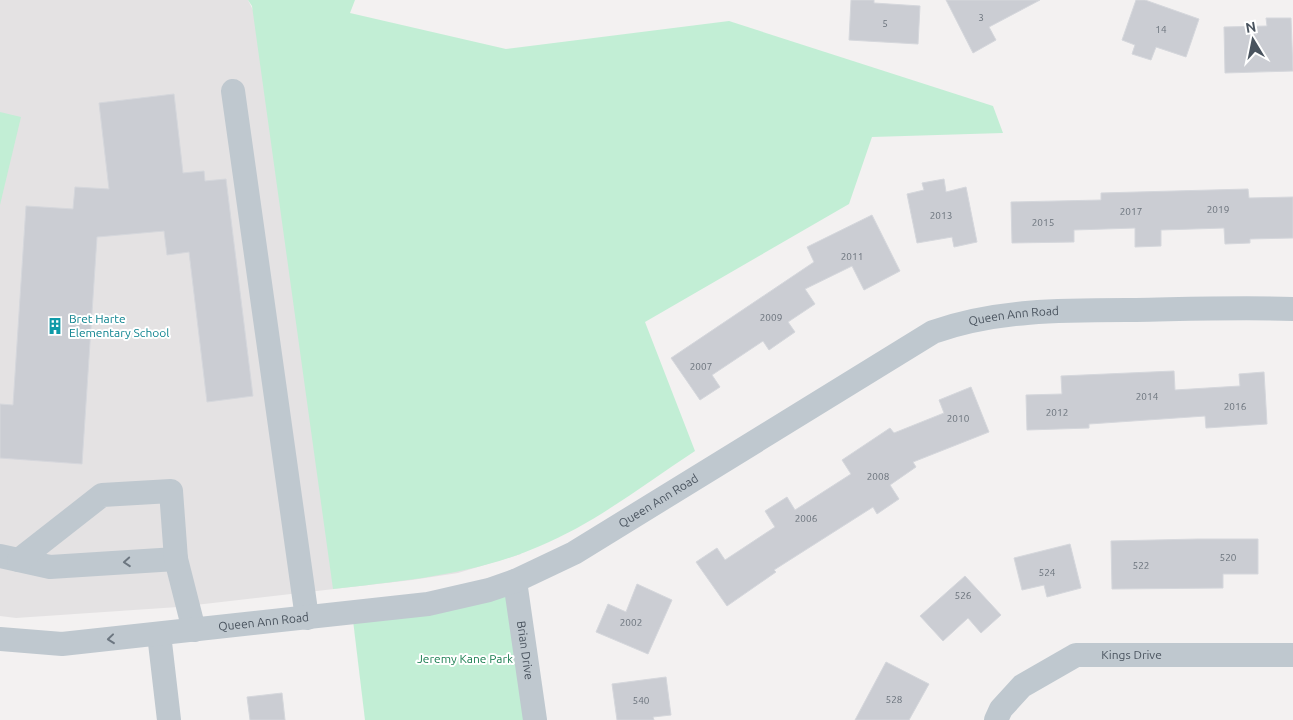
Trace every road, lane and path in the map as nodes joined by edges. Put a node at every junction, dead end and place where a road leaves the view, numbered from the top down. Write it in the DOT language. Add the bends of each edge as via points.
graph roads {
  1 [pos="233,91"];
  2 [pos="1293,309"];
  3 [pos="9,558"];
  4 [pos="176,559"];
  5 [pos="515,581"];
  6 [pos="306,618"];
  7 [pos="194,630"];
  8 [pos="160,634"];
  9 [pos="0,639"];
  10 [pos="1293,655"];
  11 [pos="169,720"];
  12 [pos="535,720"];
  13 [pos="996,720"];
  1 -- 6 [label="street"];
  2 -- 5 [label="street, Queen Ann Road" via="1062,311 958,323 933,332 574,553"];
  4 -- 3 [label="street, one-way" via="50,567"];
  3 -- 4 [label="street" via="102,495 171,491"];
  4 -- 7 [label="street"];
  5 -- 6 [label="street, Queen Ann Road" via="428,604"];
  5 -- 12 [label="street, Brian Drive"];
  6 -- 7 [label="street, Queen Ann Road"];
  7 -- 8 [label="street, Queen Ann Road"];
  8 -- 9 [label="street, Queen Ann Road, one-way" via="62,644"];
  8 -- 11 [label="street"];
  10 -- 13 [label="street, Kings Drive" via="1076,655 1022,686 1001,709"];
}
